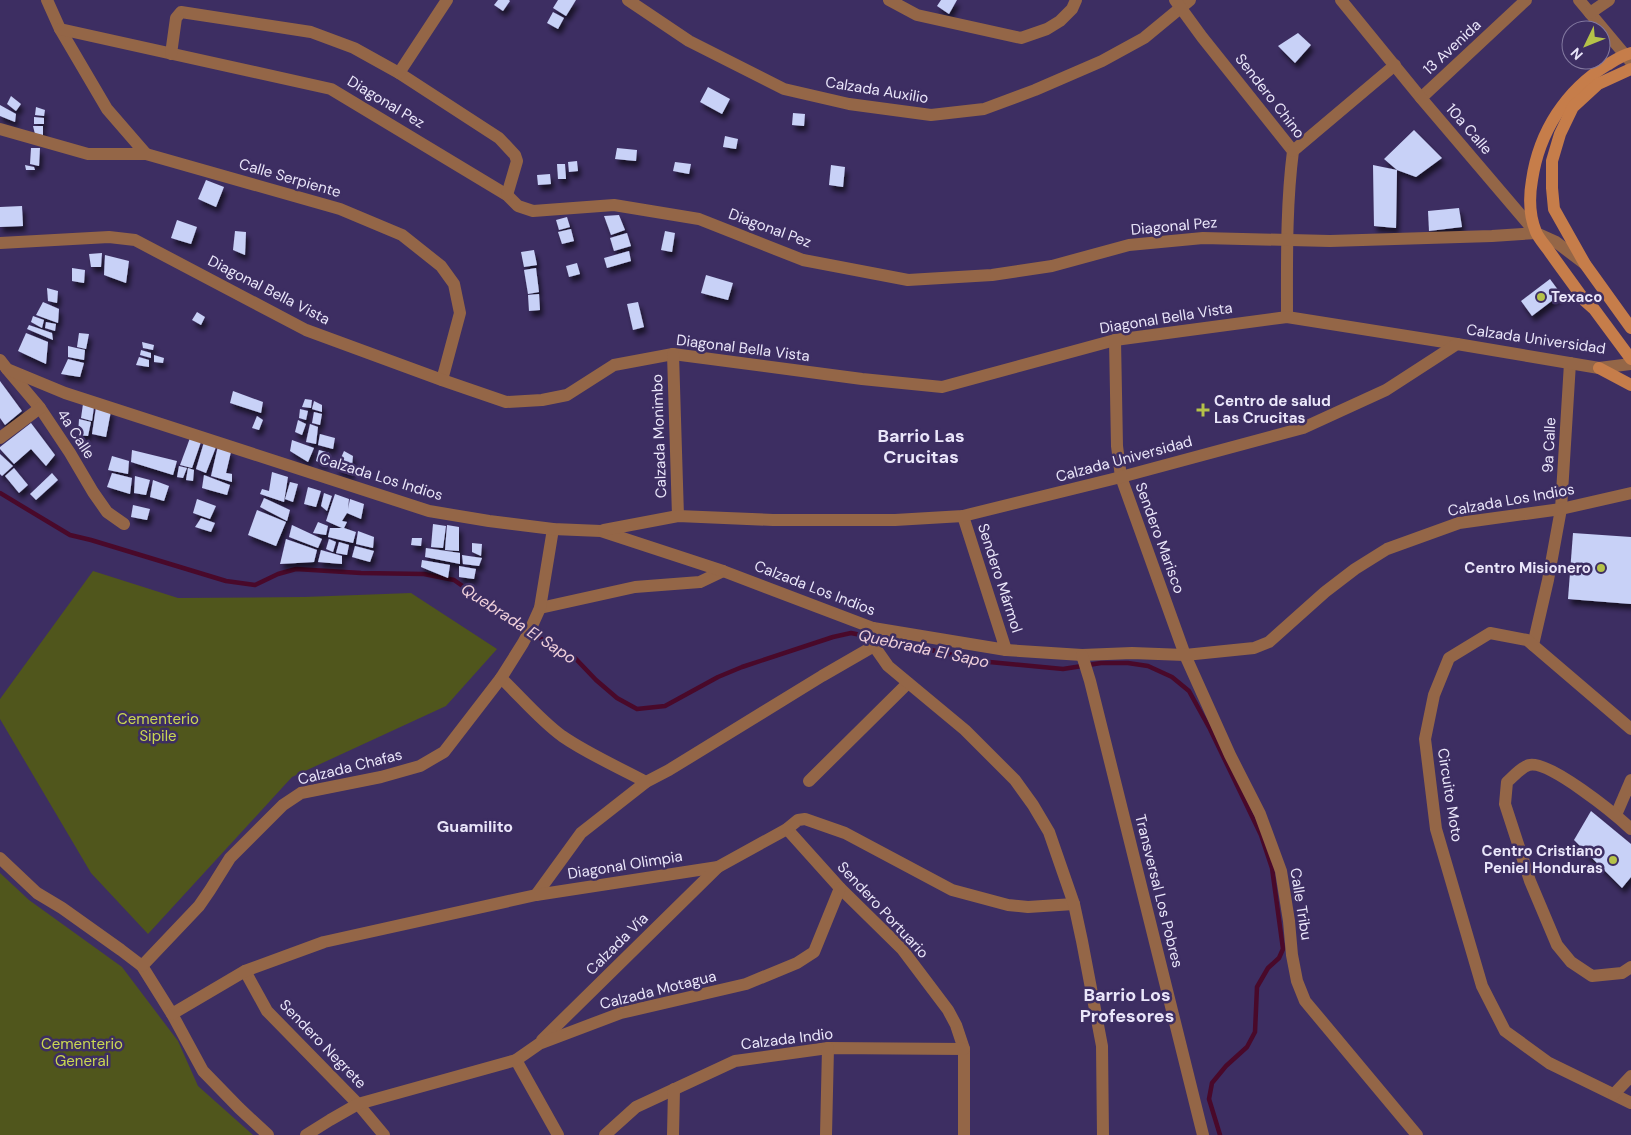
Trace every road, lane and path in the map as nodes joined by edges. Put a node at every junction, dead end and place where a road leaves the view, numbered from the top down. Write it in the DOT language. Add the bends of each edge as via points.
graph roads {
  1 [pos="47,0"];
  2 [pos="447,0"];
  3 [pos="628,0"];
  4 [pos="890,0"];
  5 [pos="1076,0"];
  6 [pos="1341,0"];
  7 [pos="1526,0"];
  8 [pos="1579,0"];
  9 [pos="1609,0"];
  10 [pos="1182,3"];
  11 [pos="1590,13"];
  12 [pos="60,29"];
  13 [pos="170,54"];
  14 [pos="1629,57"];
  15 [pos="1395,65"];
  16 [pos="1631,69"];
  17 [pos="398,73"];
  18 [pos="1421,98"];
  19 [pos="0,129"];
  20 [pos="1293,150"];
  21 [pos="146,154"];
  22 [pos="507,195"];
  23 [pos="1536,233"];
  24 [pos="1286,240"];
  25 [pos="0,243"];
  26 [pos="1585,264"];
  27 [pos="1287,317"];
  28 [pos="1631,328"];
  29 [pos="1115,340"];
  30 [pos="1458,344"];
  31 [pos="673,354"];
  32 [pos="1631,359"];
  33 [pos="4,364"];
  34 [pos="1570,364"];
  35 [pos="1631,364"];
  36 [pos="1599,368"];
  37 [pos="442,380"];
  38 [pos="1631,385"];
  39 [pos="40,408"];
  40 [pos="0,438"];
  41 [pos="1121,477"];
  42 [pos="1631,493"];
  43 [pos="1562,509"];
  44 [pos="678,516"];
  45 [pos="963,516"];
  46 [pos="124,524"];
  47 [pos="554,529"];
  48 [pos="602,531"];
  49 [pos="723,571"];
  50 [pos="540,608"];
  51 [pos="873,628"];
  52 [pos="1533,645"];
  53 [pos="874,646"];
  54 [pos="1006,650"];
  55 [pos="1185,655"];
  56 [pos="1083,658"];
  57 [pos="501,678"];
  58 [pos="908,683"];
  59 [pos="1631,729"];
  60 [pos="1631,780"];
  61 [pos="646,782"];
  62 [pos="809,782"];
  63 [pos="1616,816"];
  64 [pos="786,829"];
  65 [pos="1631,829"];
  66 [pos="0,858"];
  67 [pos="718,867"];
  68 [pos="840,888"];
  69 [pos="536,895"];
  70 [pos="1074,904"];
  71 [pos="142,966"];
  72 [pos="1631,967"];
  73 [pos="245,971"];
  74 [pos="172,1014"];
  75 [pos="539,1044"];
  76 [pos="828,1048"];
  77 [pos="964,1049"];
  78 [pos="516,1060"];
  79 [pos="1631,1076"];
  80 [pos="674,1090"];
  81 [pos="1614,1094"];
  82 [pos="1631,1103"];
  83 [pos="358,1104"];
  84 [pos="268,1135"];
  85 [pos="306,1135"];
  86 [pos="384,1135"];
  87 [pos="558,1135"];
  88 [pos="605,1135"];
  89 [pos="673,1135"];
  90 [pos="826,1135"];
  91 [pos="964,1135"];
  92 [pos="1103,1135"];
  93 [pos="1201,1135"];
  94 [pos="1417,1135"];
  1 -- 12 [label="street"];
  2 -- 17 [label="street"];
  3 -- 10 [label="street, Calzada Auxilio" via="689,41 784,89 849,104 931,115 984,109 1102,61 1144,38"];
  4 -- 5 [label="street" via="917,15 1021,38 1047,30 1072,9"];
  6 -- 15 [label="street, 10a Calle"];
  7 -- 18 [label="street, 13 Avenida"];
  8 -- 11 [label="street"];
  9 -- 11 [label="street"];
  10 -- 20 [label="street, Sendero Chino"];
  11 -- 14 [label="street"];
  12 -- 13 [label="street, Diagonal Pez"];
  12 -- 21 [label="street" via="107,108"];
  13 -- 17 [label="street" via="176,18 182,12 312,32 354,48"];
  13 -- 22 [label="street, Diagonal Pez" via="331,89"];
  14 -- 23 [label="main road" via="1592,74 1556,114 1534,165 1530,209"];
  15 -- 18 [label="street, 10a Calle"];
  15 -- 20 [label="street"];
  16 -- 26 [label="main road" via="1598,84 1573,108 1560,134 1552,161 1554,209"];
  17 -- 22 [label="street" via="499,138 515,155 517,161"];
  18 -- 23 [label="street, 10a Calle"];
  19 -- 21 [label="street, Calle Serpiente" via="88,154"];
  20 -- 24 [label="street, Sendero Chino"];
  21 -- 37 [label="street, Calle Serpiente" via="340,210 402,235 441,266 454,284 460,313"];
  22 -- 24 [label="street, Diagonal Pez" via="518,206 533,211 614,205 698,220 803,260 908,280 992,275 1052,266 1129,245 1203,238"];
  23 -- 24 [label="street, Diagonal Pez"];
  23 -- 26 [label="street, 10a Calle" via="1556,242"];
  23 -- 32 [label="main road"];
  24 -- 27 [label="street, Sendero Chino"];
  25 -- 37 [label="street, Diagonal Bella Vista" via="108,238 135,240 306,330"];
  26 -- 28 [label="main road"];
  27 -- 29 [label="street, Diagonal Bella Vista"];
  27 -- 30 [label="street, Diagonal Bella Vista"];
  29 -- 31 [label="street, Diagonal Bella Vista" via="942,387"];
  29 -- 41 [label="street, Sendero Marisco" via="1117,446"];
  30 -- 34 [label="street, Calzada Universidad"];
  30 -- 41 [label="street, Calzada Universidad" via="1386,390 1303,428"];
  31 -- 37 [label="street, Diagonal Bella Vista" via="614,365 567,395 542,400 506,402"];
  31 -- 44 [label="street, Calzada Monimbo"];
  33 -- 39 [label="street, 4a Calle"];
  33 -- 47 [label="street, Calzada Los Indios" via="65,393 429,510"];
  34 -- 36 [label="street, Calzada Universidad"];
  34 -- 43 [label="street, 9a Calle"];
  35 -- 36 [label="street, Calzada Universidad"];
  36 -- 38 [label="main road"];
  39 -- 40 [label="street"];
  39 -- 46 [label="street, 4a Calle" via="107,512"];
  41 -- 45 [label="street, Calzada Universidad"];
  41 -- 55 [label="street, Sendero Marisco"];
  42 -- 43 [label="street, Calzada Los Indios"];
  43 -- 52 [label="street, 9a Calle"];
  43 -- 55 [label="street, Calzada Los Indios" via="1459,523 1387,549 1325,592 1269,642 1254,648"];
  44 -- 45 [label="street, Calzada Universidad" via="895,520"];
  44 -- 48 [label="street, Calzada Universidad"];
  45 -- 54 [label="street, Sendero Mármol"];
  47 -- 48 [label="street, Calzada Los Indios"];
  47 -- 50 [label="street, Calzada Chafas"];
  48 -- 49 [label="street, Calzada Los Indios"];
  49 -- 50 [label="street" via="700,582 635,587"];
  49 -- 51 [label="street, Calzada Los Indios"];
  50 -- 57 [label="street, Calzada Chafas"];
  51 -- 53 [label="street"];
  51 -- 54 [label="street, Calzada Los Indios"];
  52 -- 59 [label="street, Circuito Moto"];
  52 -- 81 [label="street, Circuito Moto" via="1527,640 1490,633 1450,658 1434,695 1425,739 1436,829 1482,986 1505,1031 1549,1063"];
  53 -- 58 [label="street" via="888,666"];
  53 -- 61 [label="street"];
  54 -- 56 [label="street, Calzada Los Indios"];
  55 -- 56 [label="street, Calzada Los Indios" via="1132,653"];
  55 -- 94 [label="street, Calle Tribu" via="1260,814 1281,871 1292,955 1305,1001"];
  56 -- 93 [label="street, Transversal Los Pobres"];
  57 -- 61 [label="street" via="562,736"];
  57 -- 71 [label="street, Calzada Chafas" via="444,752 420,766 301,793 283,805 230,858 198,906"];
  58 -- 62 [label="street"];
  58 -- 70 [label="street" via="965,730 1015,780 1048,832"];
  60 -- 63 [label="street"];
  61 -- 69 [label="street" via="581,833"];
  63 -- 65 [label="street"];
  63 -- 72 [label="street" via="1572,782 1535,764 1526,765 1507,782 1505,804 1530,881 1557,945 1571,962 1592,976 1622,973"];
  64 -- 67 [label="street, Diagonal Olimpia"];
  64 -- 68 [label="street, Sendero Portuario"];
  64 -- 70 [label="street, Diagonal Olimpia" via="798,820 806,819 845,833 952,890 1008,905"];
  66 -- 71 [label="street" via="37,893"];
  67 -- 69 [label="street, Diagonal Olimpia"];
  67 -- 75 [label="street, Calzada Vía"];
  68 -- 75 [label="street, Calzada Motagua" via="814,952 798,964 746,984 621,1014"];
  68 -- 77 [label="street, Sendero Portuario" via="902,949 948,1010"];
  69 -- 73 [label="street, Diagonal Olimpia" via="324,942"];
  70 -- 92 [label="street" via="1102,1046"];
  71 -- 74 [label="street"];
  73 -- 74 [label="street, Diagonal Olimpia"];
  73 -- 83 [label="street, Sendero Negrete" via="267,1010"];
  74 -- 84 [label="street" via="203,1072"];
  75 -- 78 [label="street, Calzada Motagua"];
  76 -- 77 [label="street, Calzada Indio"];
  76 -- 80 [label="street, Calzada Indio" via="735,1061"];
  76 -- 90 [label="street"];
  77 -- 91 [label="street, Sendero Portuario"];
  78 -- 83 [label="street, Calzada Motagua"];
  78 -- 87 [label="street"];
  79 -- 81 [label="street"];
  80 -- 88 [label="street, Calzada Indio" via="636,1107"];
  80 -- 89 [label="street"];
  81 -- 82 [label="street, Circuito Moto"];
  83 -- 85 [label="street, Calzada Motagua"];
  83 -- 86 [label="street, Sendero Negrete"];
}
